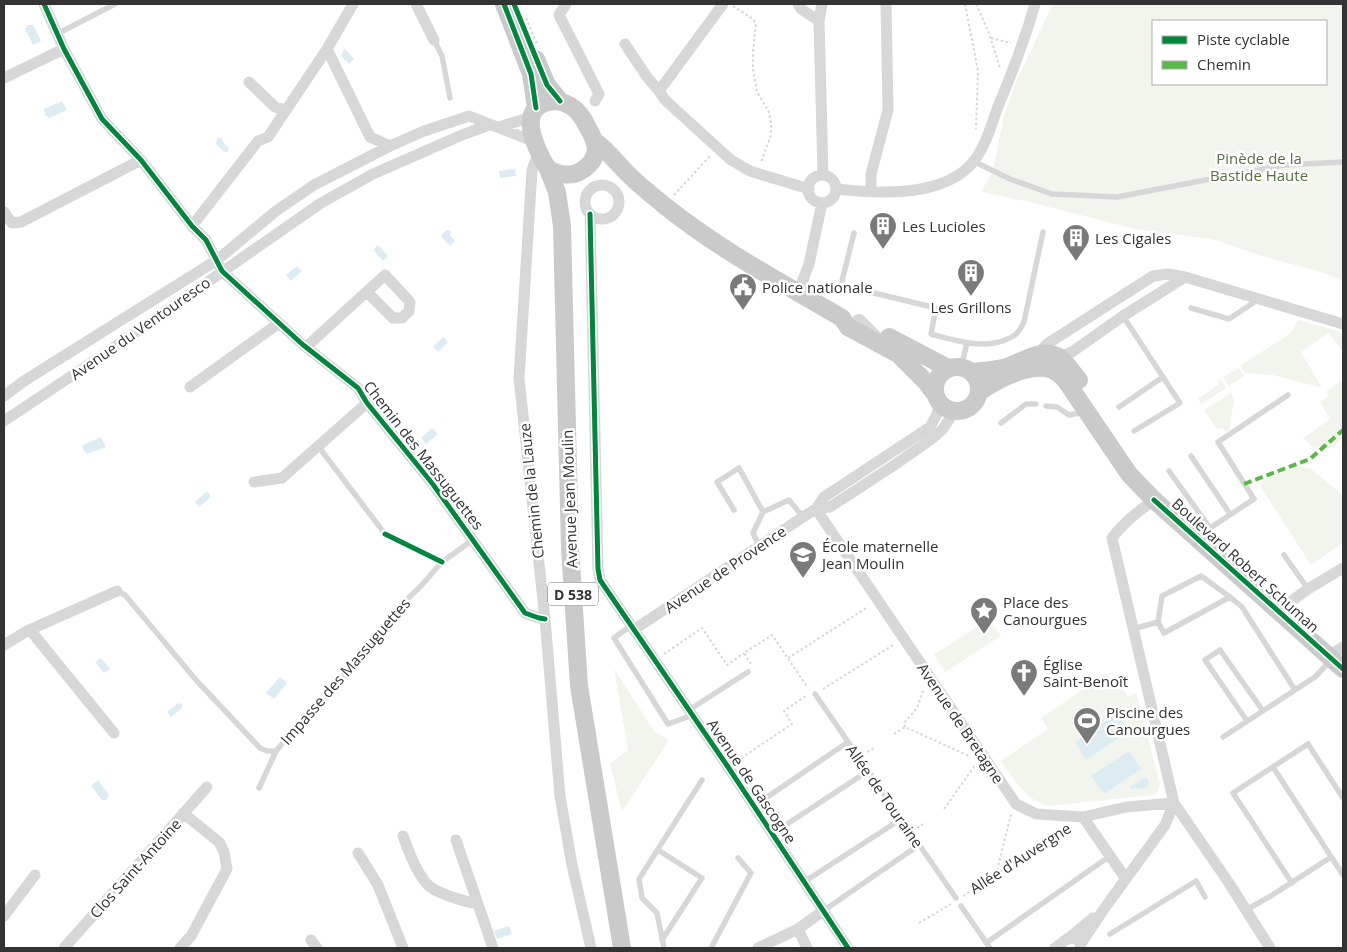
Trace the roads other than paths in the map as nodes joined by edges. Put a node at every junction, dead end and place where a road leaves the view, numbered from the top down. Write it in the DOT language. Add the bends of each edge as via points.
graph roads {
  1 [pos="44,4"];
  2 [pos="115,4"];
  3 [pos="352,4"];
  4 [pos="416,4"];
  5 [pos="504,4"];
  6 [pos="566,4"];
  7 [pos="723,4"];
  8 [pos="798,4"];
  9 [pos="822,4"];
  10 [pos="886,4"];
  11 [pos="1035,4"];
  12 [pos="519,8"];
  13 [pos="819,21"];
  14 [pos="57,34"];
  15 [pos="434,40"];
  16 [pos="625,44"];
  17 [pos="64,49"];
  18 [pos="326,49"];
  19 [pos="4,78"];
  20 [pos="249,82"];
  21 [pos="659,91"];
  22 [pos="450,98"];
  23 [pos="560,101"];
  24 [pos="591,109"];
  25 [pos="286,110"];
  26 [pos="534,113"];
  27 [pos="494,126"];
  28 [pos="596,142"];
  29 [pos="390,146"];
  30 [pos="540,154"];
  31 [pos="141,160"];
  32 [pos="973,161"];
  33 [pos="1343,162"];
  34 [pos="580,170"];
  35 [pos="628,174"];
  36 [pos="823,175"];
  37 [pos="809,189"];
  38 [pos="836,189"];
  39 [pos="871,191"];
  40 [pos="822,203"];
  41 [pos="4,212"];
  42 [pos="590,214"];
  43 [pos="192,226"];
  44 [pos="562,226"];
  45 [pos="1042,232"];
  46 [pos="854,233"];
  47 [pos="217,260"];
  48 [pos="222,271"];
  49 [pos="1185,277"];
  50 [pos="367,292"];
  51 [pos="798,293"];
  52 [pos="1259,299"];
  53 [pos="1191,308"];
  54 [pos="1124,316"];
  55 [pos="278,323"];
  56 [pos="1343,324"];
  57 [pos="888,342"];
  58 [pos="967,343"];
  59 [pos="306,347"];
  60 [pos="1038,354"];
  61 [pos="1058,357"];
  62 [pos="960,369"];
  63 [pos="1029,370"];
  64 [pos="1163,377"];
  65 [pos="190,387"];
  66 [pos="979,392"];
  67 [pos="4,396"];
  68 [pos="1288,396"];
  69 [pos="943,402"];
  70 [pos="367,404"];
  71 [pos="1036,404"];
  72 [pos="1046,406"];
  73 [pos="1119,407"];
  74 [pos="1088,412"];
  75 [pos="4,422"];
  76 [pos="1001,423"];
  77 [pos="1134,431"];
  78 [pos="318,446"];
  79 [pos="1191,456"];
  80 [pos="1169,471"];
  81 [pos="254,482"];
  82 [pos="1150,494"];
  83 [pos="816,509"];
  84 [pos="734,510"];
  85 [pos="764,512"];
  86 [pos="1230,514"];
  87 [pos="803,517"];
  88 [pos="1204,533"];
  89 [pos="385,534"];
  90 [pos="474,538"];
  91 [pos="759,546"];
  92 [pos="1284,556"];
  93 [pos="1343,568"];
  94 [pos="1308,589"];
  95 [pos="117,591"];
  96 [pos="1230,597"];
  97 [pos="1279,610"];
  98 [pos="544,619"];
  99 [pos="1158,622"];
  100 [pos="634,627"];
  101 [pos="1133,629"];
  102 [pos="30,630"];
  103 [pos="4,644"];
  104 [pos="1337,658"];
  105 [pos="748,672"];
  106 [pos="1295,690"];
  107 [pos="815,694"];
  108 [pos="1263,711"];
  109 [pos="691,712"];
  110 [pos="1247,721"];
  111 [pos="114,734"];
  112 [pos="1223,737"];
  113 [pos="848,742"];
  114 [pos="276,751"];
  115 [pos="1273,767"];
  116 [pos="868,771"];
  117 [pos="702,780"];
  118 [pos="206,787"];
  119 [pos="259,788"];
  120 [pos="1343,798"];
  121 [pos="1174,803"];
  122 [pos="754,806"];
  123 [pos="183,813"];
  124 [pos="1083,817"];
  125 [pos="901,819"];
  126 [pos="772,834"];
  127 [pos="403,836"];
  128 [pos="456,840"];
  129 [pos="919,845"];
  130 [pos="658,850"];
  131 [pos="358,852"];
  132 [pos="1110,856"];
  133 [pos="1332,857"];
  134 [pos="738,858"];
  135 [pos="36,874"];
  136 [pos="1343,874"];
  137 [pos="1126,879"];
  138 [pos="804,882"];
  139 [pos="1292,883"];
  140 [pos="1205,898"];
  141 [pos="477,904"];
  142 [pos="1104,909"];
  143 [pos="1246,910"];
  144 [pos="823,911"];
  145 [pos="4,916"];
  146 [pos="798,929"];
  147 [pos="1110,934"];
  148 [pos="662,940"];
  149 [pos="986,942"];
  150 [pos="1063,944"];
  151 [pos="1080,947"];
  152 [pos="64,948"];
  153 [pos="180,948"];
  154 [pos="403,948"];
  155 [pos="493,948"];
  156 [pos="591,948"];
  157 [pos="622,948"];
  158 [pos="664,948"];
  159 [pos="711,948"];
  160 [pos="758,948"];
  161 [pos="807,948"];
  162 [pos="848,948"];
  163 [pos="990,948"];
  164 [pos="1270,948"];
  1 -- 14 [label="street, Chemin des Massuguettes"];
  2 -- 14 [label="lane"];
  3 -- 18 [label="street"];
  4 -- 15 [label="street"];
  5 -- 26 [label="main road" via="532,74"];
  6 -- 24 [label="street" via="559,15 598,94"];
  7 -- 21 [label="street"];
  8 -- 13 [label="street" via="801,10"];
  9 -- 13 [label="street"];
  10 -- 39 [label="street" via="888,110 871,174"];
  11 -- 32 [label="street" via="1024,44 981,151"];
  12 -- 23 [label="main road" via="547,85"];
  13 -- 36 [label="street"];
  14 -- 17 [label="street, Chemin des Massuguettes"];
  15 -- 22 [label="lane" via="442,56"];
  16 -- 21 [label="street"];
  17 -- 19 [label="street"];
  17 -- 31 [label="street, Chemin des Massuguettes" via="102,119"];
  18 -- 25 [label="street"];
  18 -- 29 [label="street" via="370,137"];
  20 -- 25 [label="street" via="275,106"];
  21 -- 37 [label="street" via="731,160 756,173"];
  23 -- 24 [label="main road" via="580,112"];
  23 -- 26 [label="main road" via="545,102"];
  24 -- 28 [label="main road"];
  25 -- 43 [label="street" via="268,137 258,141"];
  26 -- 27 [label="street, Avenue du Ventouresco"];
  26 -- 30 [label="main road" via="530,133"];
  27 -- 29 [label="street, Avenue du Ventouresco" via="469,116"];
  27 -- 30 [label="street, Avenue du Ventouresco"];
  27 -- 48 [label="street, Avenue du Ventouresco" via="462,135 373,174 321,203"];
  28 -- 34 [label="main road" via="593,160"];
  28 -- 35 [label="main road"];
  29 -- 47 [label="street, Avenue du Ventouresco" via="314,185"];
  30 -- 34 [label="main road" via="561,174"];
  30 -- 44 [label="main road, Avenue Jean Moulin / D 538" via="557,192"];
  30 -- 98 [label="street, Chemin de la Lauze" via="532,170 519,378"];
  31 -- 41 [label="street" via="21,222 12,223"];
  31 -- 43 [label="street, Chemin des Massuguettes"];
  32 -- 33 [label="lane" via="1052,194 1117,197 1284,165"];
  32 -- 39 [label="street" via="964,172 943,183 906,192"];
  34 -- 35 [label="main road" via="606,168"];
  34 -- 44 [label="main road, Avenue Jean Moulin / D 538" via="568,192"];
  35 -- 51 [label="main road" via="702,234"];
  36 -- 37 [label="street" via="814,178"];
  36 -- 38 [label="street" via="831,178"];
  37 -- 40 [label="street" via="811,197"];
  38 -- 39 [label="street"];
  38 -- 40 [label="street" via="831,200"];
  40 -- 51 [label="street" via="809,264"];
  42 -- 100 [label="street, Avenue de Gascogne" via="598,569 604,588"];
  43 -- 47 [label="street, Chemin des Massuguettes" via="206,240"];
  44 -- 157 [label="main road, Avenue Jean Moulin / D 538" via="570,548 579,686"];
  45 -- 58 [label="lane" via="1024,322 1016,334 996,342"];
  46 -- 58 [label="lane" via="841,285 936,308 931,334"];
  47 -- 48 [label="street, Chemin des Massuguettes"];
  47 -- 67 [label="street, Avenue du Ventouresco"];
  48 -- 55 [label="street, Chemin des Massuguettes"];
  48 -- 75 [label="street, Avenue du Ventouresco"];
  49 -- 52 [label="street"];
  49 -- 54 [label="street"];
  49 -- 60 [label="street" via="1153,276 1047,344"];
  50 -- 59 [label="street"];
  51 -- 57 [label="main road" via="851,319"];
  52 -- 53 [label="lane" via="1229,319"];
  52 -- 56 [label="street"];
  54 -- 61 [label="street" via="1072,352"];
  54 -- 64 [label="lane"];
  55 -- 59 [label="street, Chemin des Massuguettes"];
  55 -- 65 [label="street"];
  57 -- 62 [label="main road"];
  57 -- 69 [label="main road"];
  58 -- 62 [label="lane"];
  59 -- 70 [label="street, Chemin des Massuguettes" via="358,388"];
  60 -- 61 [label="main road"];
  60 -- 62 [label="main road" via="988,371"];
  61 -- 63 [label="street"];
  61 -- 82 [label="main road, Boulevard Robert Schuman" via="1079,380 1137,468"];
  62 -- 66 [label="main road" via="977,378"];
  62 -- 69 [label="main road" via="941,372 937,379 934,386"];
  63 -- 66 [label="main road, Boulevard Robert Schuman" via="996,380"];
  63 -- 74 [label="main road, Boulevard Robert Schuman" via="1047,368 1058,373"];
  64 -- 73 [label="lane"];
  64 -- 77 [label="lane" via="1180,403"];
  66 -- 69 [label="main road" via="973,404 962,411"];
  68 -- 86 [label="lane" via="1218,442 1254,499"];
  69 -- 83 [label="street, Avenue de Provence" via="930,427 824,497"];
  69 -- 83 [label="street, Avenue de Provence" via="942,430 830,507"];
  70 -- 78 [label="street"];
  70 -- 90 [label="street, Chemin des Massuguettes"];
  71 -- 76 [label="lane" via="1026,404"];
  72 -- 74 [label="lane" via="1058,407 1069,414"];
  74 -- 82 [label="main road, Boulevard Robert Schuman" via="1129,474"];
  78 -- 81 [label="street" via="282,478"];
  78 -- 89 [label="lane"];
  79 -- 86 [label="lane"];
  80 -- 88 [label="lane"];
  82 -- 88 [label="main road, Boulevard Robert Schuman"];
  82 -- 101 [label="street" via="1112,538"];
  83 -- 87 [label="street, Avenue de Provence"];
  83 -- 124 [label="street, Avenue de Bretagne" via="981,758 1016,804 1036,814"];
  84 -- 85 [label="lane" via="718,482 739,468"];
  85 -- 87 [label="lane" via="789,500"];
  85 -- 91 [label="lane" via="753,533"];
  86 -- 88 [label="lane"];
  87 -- 91 [label="street, Avenue de Provence"];
  88 -- 97 [label="main road, Boulevard Robert Schuman"];
  90 -- 98 [label="street, Chemin des Massuguettes" via="525,613"];
  90 -- 114 [label="lane, Impasse des Massuguettes" via="442,562 403,603 324,700"];
  91 -- 100 [label="street, Avenue de Provence"];
  92 -- 94 [label="lane"];
  93 -- 94 [label="street"];
  94 -- 97 [label="street"];
  95 -- 102 [label="street"];
  95 -- 114 [label="lane, Impasse des Massuguettes" via="125,595 196,680 260,748"];
  96 -- 99 [label="lane" via="1164,633"];
  96 -- 99 [label="lane" via="1201,576 1162,596"];
  96 -- 106 [label="lane" via="1242,607"];
  97 -- 104 [label="main road, Boulevard Robert Schuman"];
  98 -- 156 [label="street, Chemin de la Lauze" via="560,796"];
  99 -- 101 [label="lane"];
  100 -- 109 [label="street, Avenue de Gascogne"];
  100 -- 109 [label="lane" via="614,638 668,724"];
  101 -- 121 [label="street"];
  102 -- 103 [label="street"];
  102 -- 111 [label="street"];
  104 -- 106 [label="lane"];
  105 -- 109 [label="lane"];
  106 -- 108 [label="lane"];
  107 -- 113 [label="lane, Allée de Touraine"];
  108 -- 110 [label="lane"];
  108 -- 110 [label="lane" via="1220,650 1206,660"];
  109 -- 122 [label="street, Avenue de Gascogne"];
  110 -- 112 [label="lane"];
  113 -- 116 [label="lane, Allée de Touraine"];
  113 -- 122 [label="lane"];
  114 -- 119 [label="lane"];
  115 -- 120 [label="lane" via="1308,744"];
  115 -- 133 [label="lane"];
  115 -- 139 [label="lane" via="1233,793"];
  116 -- 125 [label="lane, Allée de Touraine"];
  116 -- 126 [label="lane"];
  117 -- 130 [label="lane"];
  118 -- 123 [label="street, Clos Saint-Antoine"];
  121 -- 124 [label="street, Avenue de Bretagne"];
  121 -- 137 [label="street" via="1165,825"];
  121 -- 143 [label="street"];
  122 -- 126 [label="street, Avenue de Gascogne"];
  123 -- 152 [label="street, Clos Saint-Antoine"];
  123 -- 153 [label="street" via="219,842 226,869 190,936"];
  124 -- 132 [label="street"];
  125 -- 129 [label="lane, Allée de Touraine"];
  125 -- 138 [label="lane"];
  126 -- 138 [label="street, Avenue de Gascogne"];
  127 -- 141 [label="street" via="416,868 427,884 457,900"];
  128 -- 141 [label="street"];
  129 -- 144 [label="lane"];
  129 -- 149 [label="lane, Allée de Touraine"];
  130 -- 148 [label="lane" via="639,879 642,898 657,913"];
  130 -- 148 [label="lane" via="702,878"];
  131 -- 154 [label="street" via="378,885"];
  132 -- 137 [label="street"];
  132 -- 149 [label="lane"];
  133 -- 136 [label="lane"];
  133 -- 139 [label="lane"];
  134 -- 159 [label="lane" via="751,873"];
  135 -- 145 [label="street"];
  137 -- 142 [label="street"];
  138 -- 144 [label="street, Avenue de Gascogne"];
  139 -- 143 [label="lane"];
  140 -- 147 [label="lane" via="1196,881"];
  141 -- 155 [label="street"];
  142 -- 150 [label="street"];
  142 -- 151 [label="street"];
  143 -- 164 [label="street"];
  144 -- 146 [label="street"];
  144 -- 162 [label="street, Avenue de Gascogne"];
  146 -- 160 [label="street"];
  146 -- 161 [label="street"];
  148 -- 158 [label="lane"];
  149 -- 163 [label="lane, Allée de Touraine"];
  150 -- 151 [label="street" via="1077,940"];
}
